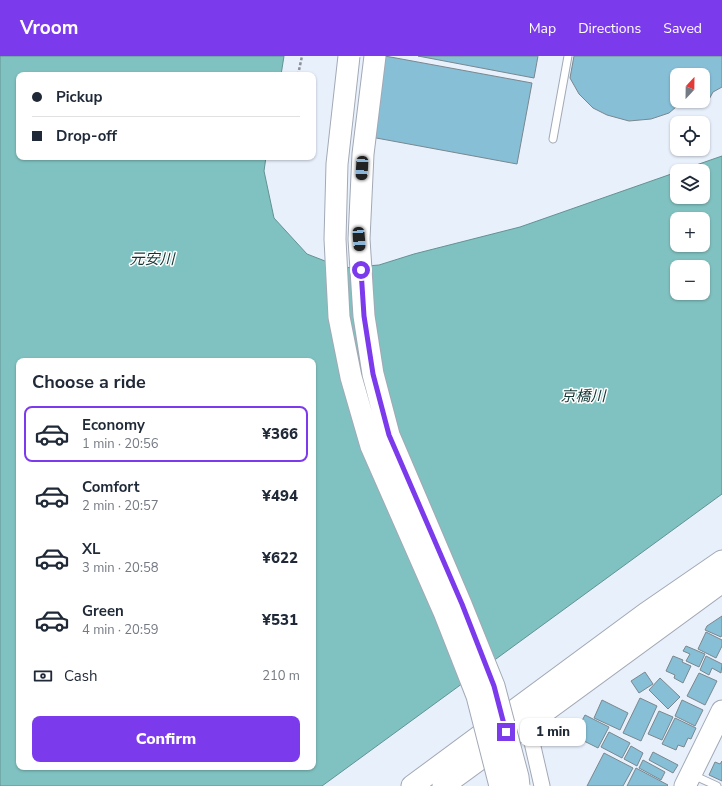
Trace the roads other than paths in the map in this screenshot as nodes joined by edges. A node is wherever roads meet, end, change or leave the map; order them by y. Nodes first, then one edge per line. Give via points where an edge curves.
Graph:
1 (350, 56) edge
2 (375, 56) edge
3 (568, 56) edge
4 (553, 140) dead end
5 (722, 561) edge
6 (722, 570) edge
7 (722, 582) edge
8 (645, 614) junction
9 (722, 712) edge
10 (526, 715) junction
11 (453, 777) edge
12 (688, 780) edge
13 (412, 786) edge
14 (500, 786) edge
15 (519, 786) edge
16 (542, 786) edge
17 (717, 786) edge

1 - 14 street, bridge via 337,164 335,239 340,324 351,377 371,446 444,612 477,696
2 - 15 street, bridge via 363,154 359,239 364,316 373,374 389,435 462,604 494,686
3 - 4 lane
5 - 8 street
6 - 8 street via 706,582
7 - 10 street
8 - 10 street
9 - 12 street
10 - 11 street
10 - 16 street
11 - 13 street
12 - 17 lane

